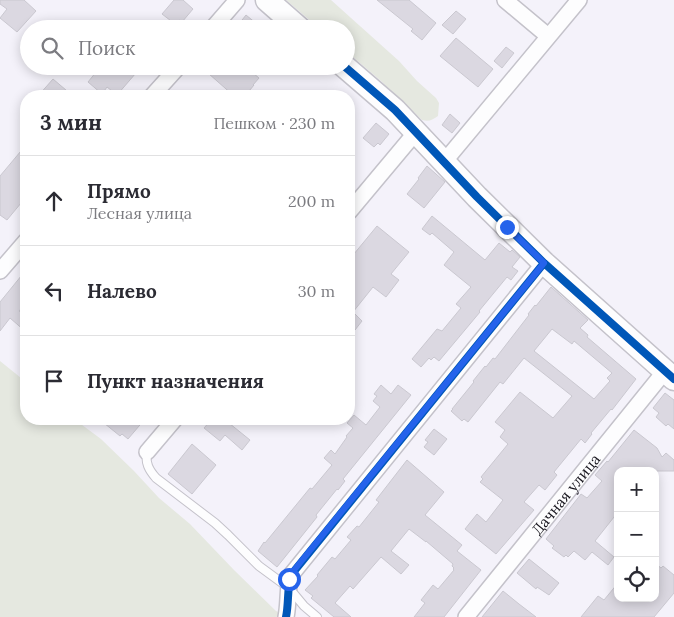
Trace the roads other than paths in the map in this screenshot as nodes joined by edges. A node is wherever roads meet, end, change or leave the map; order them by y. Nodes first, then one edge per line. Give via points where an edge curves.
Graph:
1 (237, 0) edge
2 (266, 0) edge
3 (504, 0) edge
4 (579, 0) edge
5 (220, 20) edge
6 (289, 20) edge
7 (548, 36) junction
8 (171, 75) edge
9 (354, 75) edge
10 (157, 90) edge
11 (416, 132) junction
12 (444, 162) junction
13 (355, 205) edge
14 (20, 248) edge
15 (544, 263) junction
16 (0, 271) edge
17 (669, 375) edge
18 (170, 425) edge
19 (147, 452) joint
20 (289, 588) junction
21 (286, 617) edge
22 (318, 617) edge
23 (466, 617) edge

1 - 5 street
2 - 6 street
3 - 7 street
4 - 7 street
7 - 12 street
8 - 10 street
9 - 11 street
11 - 12 street
11 - 13 street
12 - 15 street
14 - 16 street
15 - 17 street
15 - 20 street via 291,574
17 - 23 street, Дачная улица
18 - 19 street
19 - 20 lane via 147,463 156,478
20 - 21 street
20 - 22 lane

